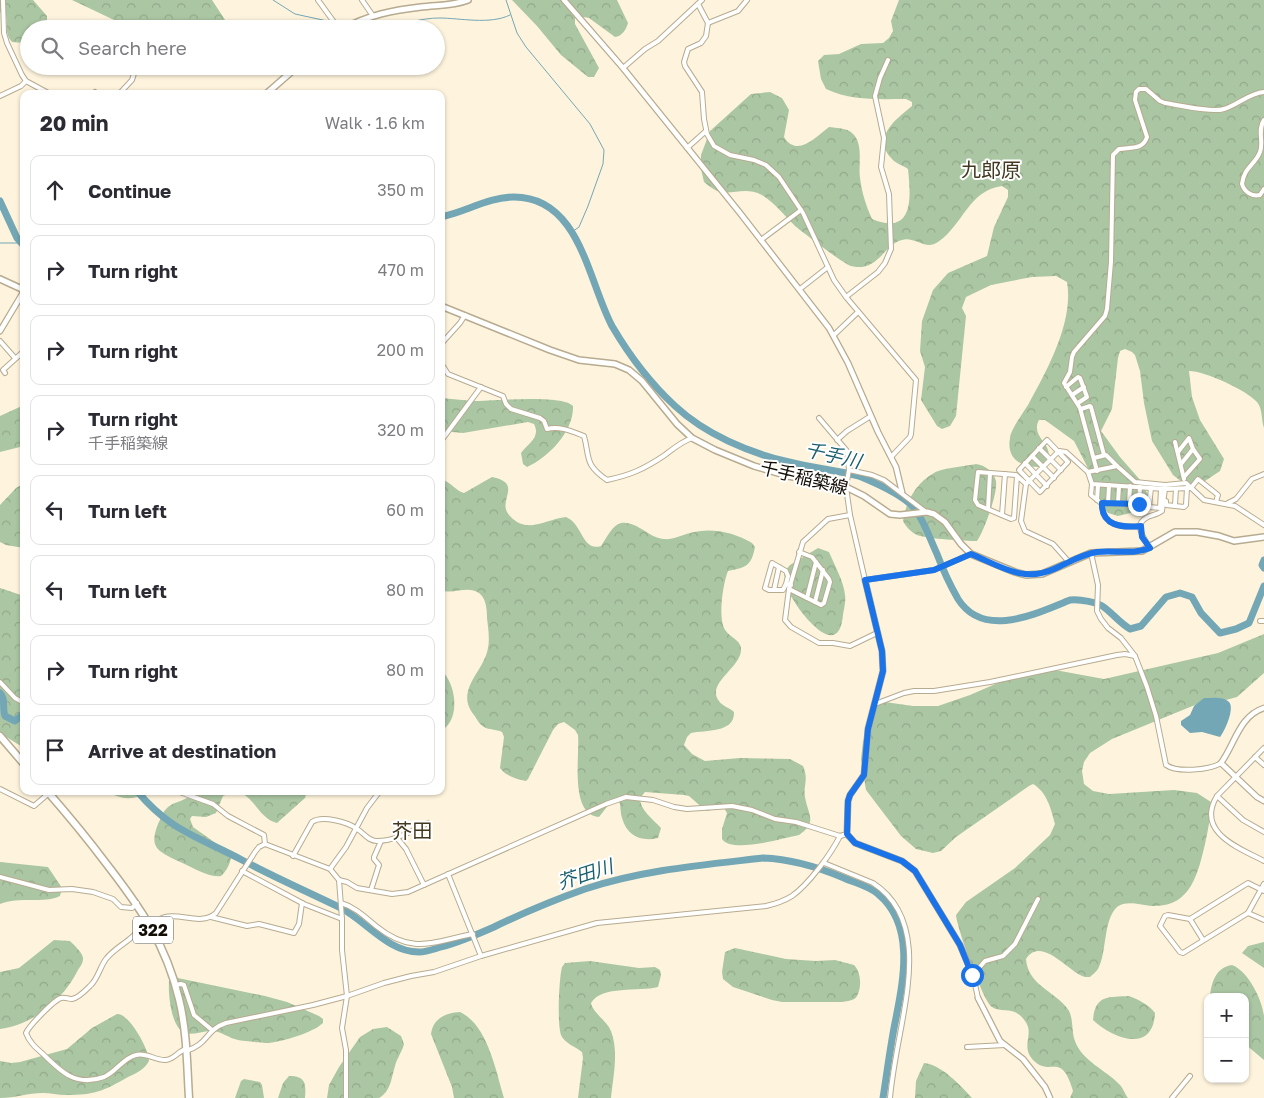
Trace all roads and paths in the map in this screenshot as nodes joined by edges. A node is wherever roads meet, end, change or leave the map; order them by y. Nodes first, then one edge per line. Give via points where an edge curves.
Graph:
1 (318, 0) edge
2 (362, 0) edge
3 (468, 0) edge
4 (564, 0) edge
5 (702, 0) edge
6 (747, 0) edge
7 (456, 2) edge
8 (2, 3) edge
9 (698, 4) junction
10 (373, 16) junction
11 (334, 20) edge
12 (363, 20) edge
13 (708, 23) junction
14 (888, 60) dead end
15 (624, 68) junction
16 (20, 69) edge
17 (23, 75) edge
18 (134, 75) edge
19 (288, 75) edge
20 (26, 81) junction
21 (43, 90) edge
22 (123, 90) edge
23 (271, 90) edge
24 (1264, 92) edge
25 (0, 96) edge
26 (1264, 120) edge
27 (706, 131) junction
28 (687, 148) junction
29 (1264, 189) edge
30 (801, 210) junction
31 (761, 240) junction
32 (828, 267) junction
33 (0, 279) edge
34 (800, 288) junction
35 (20, 291) edge
36 (846, 297) junction
37 (20, 298) edge
38 (445, 308) edge
39 (858, 312) junction
40 (465, 315) junction
41 (0, 331) edge
42 (834, 336) junction
43 (445, 340) edge
44 (0, 341) edge
45 (20, 354) edge
46 (15, 358) junction
47 (445, 369) edge
48 (5, 373) dead end
49 (1084, 386) junction
50 (481, 387) junction
51 (1066, 387) junction
52 (1072, 395) junction
53 (1078, 403) junction
54 (1081, 410) junction
55 (871, 416) junction
56 (819, 418) dead end
57 (1097, 426) junction
58 (1086, 429) junction
59 (445, 436) edge
60 (692, 438) junction
61 (837, 440) junction
62 (1175, 442) dead end
63 (1102, 445) junction
64 (1039, 448) junction
65 (1091, 448) junction
66 (1194, 450) junction
67 (1059, 451) junction
68 (1178, 452) junction
69 (1104, 455) junction
70 (1032, 456) junction
71 (892, 457) junction
72 (1094, 458) junction
73 (1050, 459) junction
74 (1025, 463) junction
75 (1181, 464) junction
76 (1116, 466) junction
77 (1043, 467) junction
78 (1061, 470) junction
79 (849, 471) junction
80 (1097, 471) junction
81 (1088, 472) junction
82 (990, 473) junction
83 (1005, 474) junction
84 (1036, 474) junction
85 (1264, 474) edge
86 (1017, 476) junction
87 (1184, 477) junction
88 (1054, 478) junction
89 (1027, 483) junction
90 (1092, 484) junction
91 (1098, 485) junction
92 (1109, 485) junction
93 (847, 486) junction
94 (1046, 486) junction
95 (1119, 486) junction
96 (1130, 486) junction
97 (1188, 486) junction
98 (1140, 487) junction
99 (1150, 488) junction
100 (1164, 488) junction
101 (1176, 488) junction
102 (902, 492) junction
103 (1100, 502) junction
104 (1216, 502) junction
105 (1108, 503) junction
106 (1228, 503) junction
107 (1118, 504) junction
108 (1129, 504) junction
109 (1139, 504) junction
110 (1175, 505) junction
111 (1149, 507) junction
112 (988, 509) junction
113 (924, 512) junction
114 (850, 515) junction
115 (1002, 515) junction
116 (1264, 525) edge
117 (1141, 526) junction
118 (1264, 537) edge
119 (1150, 548) junction
120 (799, 552) junction
121 (1091, 553) junction
122 (971, 554) junction
123 (816, 562) junction
124 (1069, 562) junction
125 (779, 567) junction
126 (823, 570) junction
127 (865, 580) junction
128 (789, 586) junction
129 (774, 590) junction
130 (806, 598) junction
131 (815, 602) junction
132 (877, 633) junction
133 (1135, 656) junction
134 (0, 682) edge
135 (20, 701) edge
136 (875, 704) junction
137 (1264, 708) edge
138 (0, 736) edge
139 (1264, 748) edge
140 (1256, 757) junction
141 (20, 759) edge
142 (1221, 763) junction
143 (1264, 765) edge
144 (1236, 777) junction
145 (0, 789) edge
146 (45, 795) edge
147 (50, 795) edge
148 (188, 795) edge
149 (377, 795) edge
150 (1217, 796) junction
151 (1264, 801) edge
152 (428, 823) dead end
153 (356, 828) junction
154 (1264, 832) edge
155 (847, 834) junction
156 (840, 836) junction
157 (397, 838) junction
158 (381, 841) junction
159 (265, 844) junction
160 (294, 856) junction
161 (1264, 861) edge
162 (824, 863) junction
163 (330, 869) junction
164 (242, 871) junction
165 (448, 874) junction
166 (0, 877) edge
167 (339, 880) junction
168 (1264, 884) edge
169 (424, 885) junction
170 (371, 890) junction
171 (1262, 890) edge
172 (1038, 899) dead end
173 (137, 903) junction
174 (302, 903) junction
175 (341, 903) junction
176 (1248, 912) junction
177 (212, 917) junction
178 (342, 919) junction
179 (1190, 919) junction
180 (1264, 920) edge
181 (149, 923) junction
182 (473, 934) junction
183 (1203, 940) junction
184 (480, 956) junction
185 (972, 975) junction
186 (175, 985) junction
187 (347, 996) junction
188 (978, 998) joint
189 (212, 1030) junction
190 (1005, 1044) junction
191 (967, 1047) dead end
192 (186, 1050) junction
193 (1190, 1076) dead end
194 (189, 1098) edge
195 (346, 1098) edge
196 (890, 1098) edge
197 (1050, 1098) edge
198 (1172, 1098) edge

1 - 11 street
2 - 10 street
3 - 7 main road
4 - 15 street
5 - 9 street
6 - 13 street via 738,11
7 - 10 main road
8 - 16 street via 4,34
9 - 13 street
9 - 15 street
10 - 12 main road
13 - 27 street via 704,40 688,49 684,62 702,92
14 - 36 street via 875,96 884,138 881,167 888,194 891,249 878,272
15 - 28 street
17 - 20 street
18 - 22 street
19 - 23 main road
20 - 21 street
20 - 25 street
24 - 51 street via 1217,110 1165,103 1146,88 1136,92 1135,100 1147,137 1144,144 1119,149 1114,156 1107,309 1105,316 1074,352 1065,380
26 - 29 street via 1260,152 1246,170 1242,184 1253,195 1260,195
27 - 28 street
27 - 30 street via 718,150 754,160 774,170
28 - 31 street
30 - 31 street
30 - 32 street
31 - 34 street
32 - 34 street
32 - 36 street
33 - 35 main road
34 - 42 street
36 - 39 street
37 - 41 street
38 - 40 main road, 千手稲築線
39 - 42 street
39 - 71 street via 916,380 910,437
40 - 43 street
40 - 60 main road, 千手稲築線 via 578,360 615,364 629,370
42 - 55 street
44 - 46 street
45 - 46 street
46 - 48 street via 3,370
47 - 50 street via 448,374
49 - 51 street via 1078,377
49 - 52 street
49 - 53 street via 1087,397
50 - 59 street
50 - 60 street via 503,396 511,409 544,420 547,429 555,427 584,436 586,454 593,469 607,480 644,468 682,441
51 - 52 street
52 - 53 street
53 - 54 street
54 - 57 street via 1091,407
54 - 58 street
55 - 61 street
55 - 71 street
56 - 61 street
57 - 58 street
57 - 63 street
58 - 65 street
60 - 93 main road, 千手稲築線 via 754,466 788,476
61 - 79 street via 847,451
62 - 68 street
63 - 65 street
63 - 69 street
64 - 67 street via 1047,440
64 - 70 street
64 - 73 street
65 - 72 street
66 - 68 street via 1189,438
66 - 75 street
66 - 87 street via 1200,458
67 - 73 street
67 - 78 street via 1068,462
67 - 81 street via 1066,452
68 - 75 street
69 - 72 street
69 - 76 street
70 - 74 street
70 - 77 street
71 - 102 street
72 - 80 street
73 - 77 street
73 - 78 street
74 - 84 street
74 - 89 street via 1019,470
75 - 87 street
76 - 80 street
76 - 100 street via 1135,482
77 - 84 street
77 - 88 street
78 - 88 street
79 - 93 street
79 - 102 street via 878,476
80 - 81 street
81 - 90 street
82 - 83 street
82 - 112 street
82 - 112 street via 978,472 975,500
83 - 86 street
83 - 115 street
84 - 89 street
84 - 94 street
85 - 106 street via 1252,479 1236,499
86 - 89 street
86 - 115 street via 1014,518
87 - 97 street
88 - 94 street
89 - 94 street via 1040,492
89 - 124 street via 1022,527 1053,544
90 - 91 street
90 - 103 street via 1091,493
91 - 92 street
91 - 103 street
92 - 95 street
92 - 105 street
93 - 113 main road, 千手稲築線 via 890,514
93 - 114 street
95 - 96 street
95 - 107 street
96 - 98 street
96 - 108 street
97 - 100 street
97 - 101 street
97 - 104 street via 1204,500
97 - 104 street via 1198,479 1218,494
97 - 110 street via 1186,505
98 - 99 street
98 - 109 street
99 - 100 street
99 - 111 street
100 - 101 street
100 - 110 street via 1166,505
100 - 111 street via 1160,508
100 - 117 street via 1162,511 1144,519
101 - 110 street
102 - 113 street
103 - 105 street
103 - 117 street via 1102,513 1109,522 1128,527
104 - 106 street
105 - 107 street
106 - 116 street
107 - 108 street
108 - 109 street
109 - 111 street
112 - 115 street
113 - 122 main road via 945,522
114 - 120 street via 824,521 805,538
114 - 127 street
117 - 119 street via 1142,537
118 - 119 main road via 1234,541 1198,532 1175,532
119 - 121 main road
120 - 123 street
120 - 128 street
121 - 124 main road
121 - 133 street via 1101,619 1122,638
122 - 124 main road via 1026,575 1042,574
122 - 127 street via 937,569
123 - 126 street
123 - 130 street
125 - 128 street via 787,572
125 - 129 street
125 - 129 street via 770,564 764,585 766,589
126 - 131 street
126 - 131 street via 830,582 823,605
127 - 132 street
128 - 129 street
128 - 130 street
128 - 132 street via 785,620 791,628 819,644 850,646
130 - 131 street
132 - 136 street via 883,661
133 - 136 street via 1117,655 990,682 914,691
133 - 142 street via 1156,716 1166,765 1173,769 1207,769
134 - 135 street
136 - 155 street via 866,743 864,775 848,801
137 - 142 street via 1253,713 1243,724
138 - 141 highway
139 - 140 street
140 - 143 street
140 - 144 street
142 - 144 street
144 - 150 street
144 - 151 street
145 - 146 street via 34,806
147 - 173 highway, 322
148 - 159 street via 213,804 264,835
149 - 153 street
150 - 154 street via 1243,820
150 - 161 street via 1210,812 1213,828 1228,842
152 - 157 street
153 - 158 street via 370,840
153 - 160 street via 316,819
153 - 163 street
155 - 156 street
155 - 185 street via 855,843 902,861 915,871 960,945
156 - 162 street
156 - 165 street via 732,806 674,808 653,800 626,797
157 - 158 street
157 - 169 street
158 - 170 street via 374,857 379,865
159 - 160 street
159 - 164 street via 259,846
160 - 163 street
162 - 184 street via 799,891 766,906 597,923
162 - 196 street via 880,888 896,905 904,923 909,956 908,989
163 - 167 street
164 - 174 street
164 - 177 street
165 - 169 street
165 - 182 street
166 - 173 street via 49,890 93,892 113,899 121,907 132,908
167 - 170 street
167 - 175 street
168 - 171 street
169 - 170 street via 401,894
171 - 176 street
171 - 179 street via 1248,883
172 - 185 street via 1015,944 1002,956 985,961
173 - 181 highway, 322
174 - 177 street via 299,924 294,933
174 - 178 street
175 - 178 street
175 - 182 street via 353,907 393,937 409,944 426,944
176 - 180 street
176 - 183 street
177 - 181 street via 167,917
178 - 187 street
179 - 183 street
179 - 183 street via 1168,914 1160,926 1180,952
181 - 186 highway, 322
181 - 192 street via 142,923 133,936 116,948 91,985 76,998 56,1000 26,1033 58,1069 74,1078 102,1077 138,1054 166,1060
182 - 184 street
184 - 187 street via 450,968 384,983
185 - 188 street
186 - 189 street via 184,985 194,1016
186 - 192 highway, 322 via 184,1022
187 - 189 street via 226,1023
187 - 195 street via 342,1028 346,1050
188 - 190 street via 996,1035
189 - 192 street via 200,1046
190 - 191 street
190 - 197 street via 1023,1059
192 - 194 highway, 322
193 - 198 street

